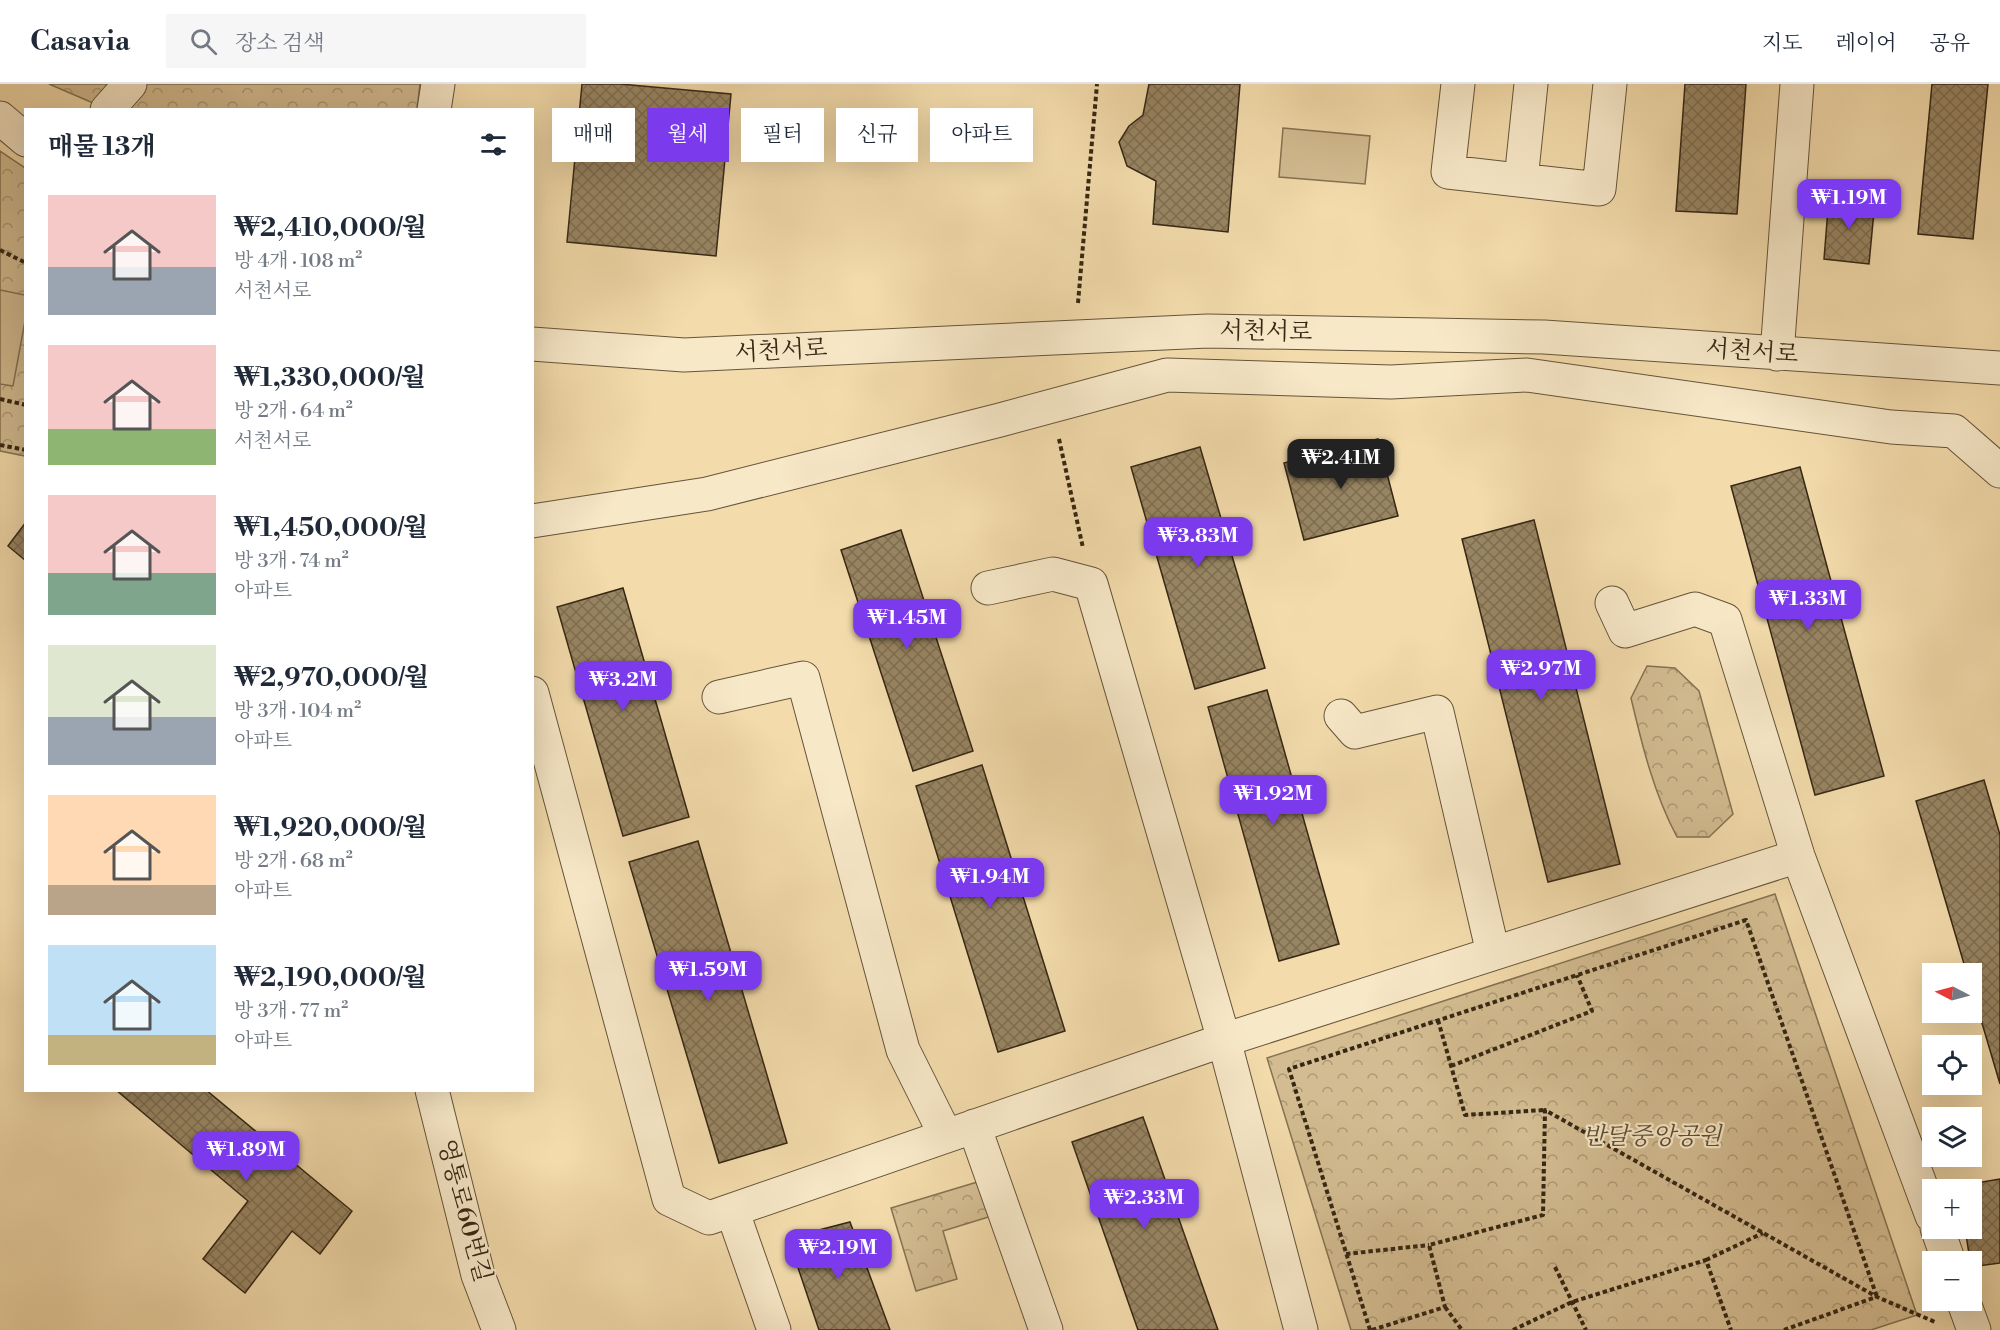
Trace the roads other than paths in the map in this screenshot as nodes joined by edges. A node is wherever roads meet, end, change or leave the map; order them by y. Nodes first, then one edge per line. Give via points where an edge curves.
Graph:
1 (130, 84) edge
2 (438, 84) edge
3 (1458, 84) edge
4 (1531, 84) edge
5 (1610, 84) edge
6 (1797, 84) edge
7 (109, 108) edge
8 (434, 108) edge
9 (0, 118) edge
10 (24, 138) edge
11 (1521, 180) junction
12 (534, 344) edge
13 (1777, 354) junction
14 (2000, 368) edge
15 (2000, 471) edge
16 (534, 521) edge
17 (988, 588) dead end
18 (1612, 603) dead end
19 (719, 697) dead end
20 (534, 700) edge
21 (1341, 716) dead end
22 (1798, 856) junction
23 (1494, 953) junction
24 (1224, 1040) junction
25 (432, 1092) edge
26 (960, 1131) junction
27 (1922, 1189) edge
28 (732, 1210) junction
29 (1036, 1327) edge
30 (499, 1330) edge
31 (774, 1330) edge
32 (1301, 1330) edge

1 - 7 street
2 - 8 street
3 - 11 street via 1448,172
4 - 11 street
5 - 11 street via 1599,189
6 - 13 street
9 - 10 street
12 - 13 street, 서천서로 via 684,355 1208,331 1544,337
13 - 14 street, 서천서로
15 - 16 street via 1954,431 1891,427 1527,375 1391,382 1167,375 707,494
17 - 24 street via 1053,574 1091,584
18 - 22 street via 1624,631 1695,609 1725,620
19 - 26 street via 803,678 903,1050
20 - 28 street via 669,1199 709,1218
21 - 23 street via 1355,732 1437,712
22 - 23 street
22 - 27 street
23 - 24 street
24 - 26 street
24 - 32 street
25 - 30 street, 영통로60번길 via 478,1275
26 - 28 street
26 - 29 street
28 - 31 street

